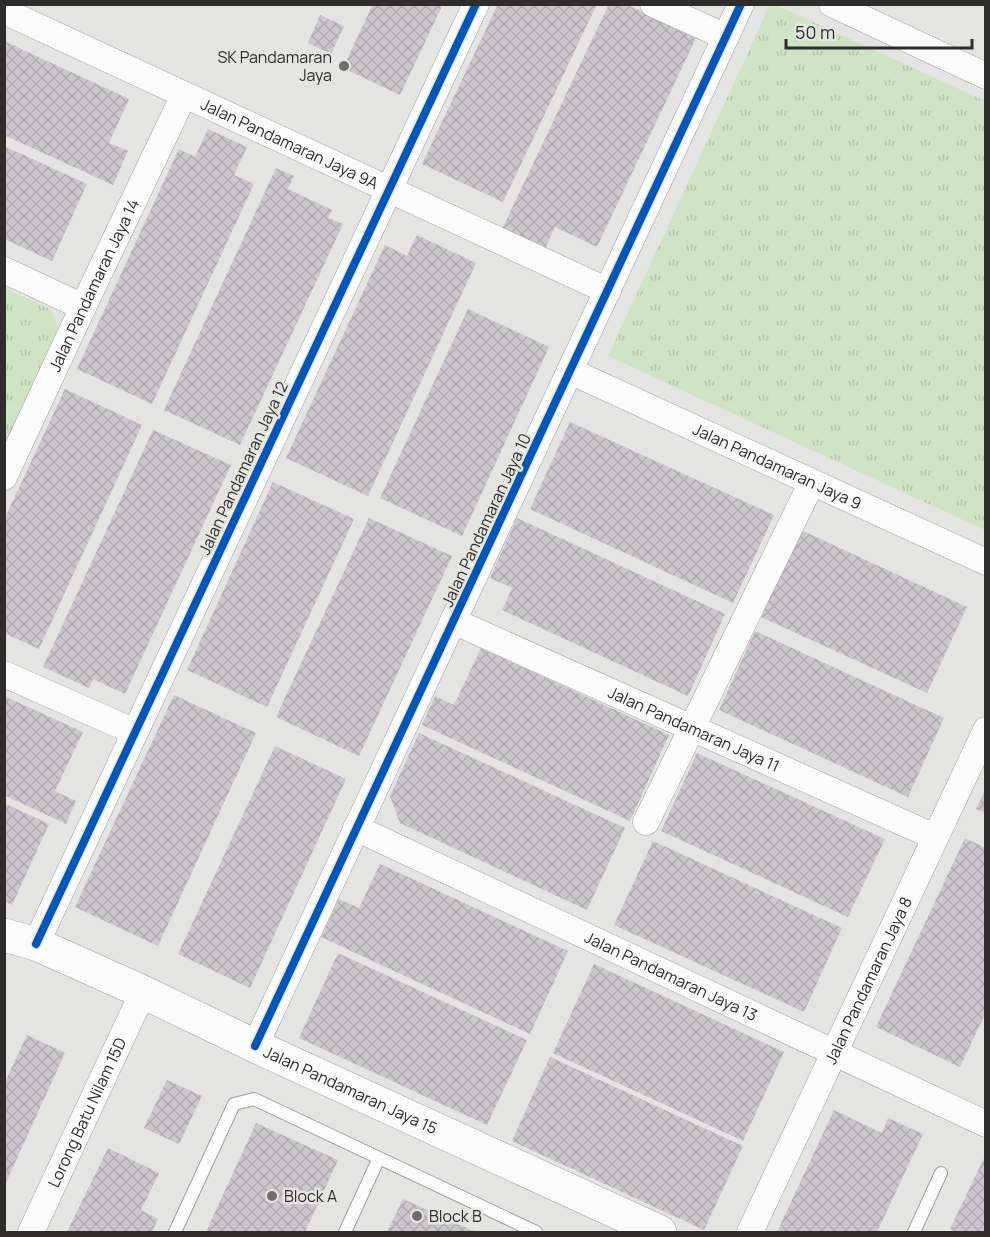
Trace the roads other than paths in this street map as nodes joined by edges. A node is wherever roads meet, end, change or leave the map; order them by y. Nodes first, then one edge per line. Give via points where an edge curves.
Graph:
1 (476, 4) edge
2 (653, 4) edge
3 (741, 4) edge
4 (832, 4) edge
5 (4, 11) edge
6 (726, 37) junction
7 (986, 76) edge
8 (184, 95) junction
9 (389, 190) junction
10 (4, 270) edge
11 (608, 291) junction
12 (83, 307) junction
13 (570, 370) junction
14 (4, 477) edge
15 (812, 482) junction
16 (986, 562) edge
17 (453, 621) junction
18 (4, 674) edge
19 (692, 728) junction
20 (986, 730) edge
21 (135, 732) junction
22 (646, 822) dead end
23 (356, 828) junction
24 (935, 837) junction
25 (4, 935) edge
26 (36, 944) junction
27 (143, 992) junction
28 (255, 1046) junction
29 (834, 1053) junction
30 (986, 1124) edge
31 (379, 1158) junction
32 (941, 1173) dead end
33 (510, 1227) edge
34 (31, 1233) edge
35 (175, 1233) edge
36 (345, 1233) edge
37 (536, 1233) edge
38 (660, 1233) edge
39 (750, 1233) edge
40 (914, 1233) edge

1 - 9 street, Jalan Pandamaran Jaya 12
2 - 6 street
3 - 6 street, Jalan Pandamaran Jaya 10
4 - 7 street
5 - 8 street, Jalan Pandamaran Jaya 9A
6 - 11 street, Jalan Pandamaran Jaya 10
8 - 9 street, Jalan Pandamaran Jaya 9A
8 - 12 street, Jalan Pandamaran Jaya 14
9 - 11 street, Jalan Pandamaran Jaya 9A
9 - 21 street, Jalan Pandamaran Jaya 12
10 - 12 street
11 - 13 street, Jalan Pandamaran Jaya 10
12 - 14 street, Jalan Pandamaran Jaya 14
13 - 15 street, Jalan Pandamaran Jaya 9
13 - 17 street, Jalan Pandamaran Jaya 10
15 - 16 street, Jalan Pandamaran Jaya 9
15 - 19 street
17 - 19 street, Jalan Pandamaran Jaya 11
17 - 23 street, Jalan Pandamaran Jaya 10
18 - 21 street
19 - 22 street
19 - 24 street, Jalan Pandamaran Jaya 11
20 - 24 street, Jalan Pandamaran Jaya 8
21 - 26 street, Jalan Pandamaran Jaya 12
23 - 28 street, Jalan Pandamaran Jaya 10
23 - 29 street, Jalan Pandamaran Jaya 13
24 - 29 street, Jalan Pandamaran Jaya 8
25 - 26 main road, Jalan Pandamaran Jaya 15
26 - 27 main road, Jalan Pandamaran Jaya 15
27 - 28 main road, Jalan Pandamaran Jaya 15
27 - 34 street, Lorong Batu Nilam 15D
28 - 38 main road, Jalan Pandamaran Jaya 15
29 - 30 street, Jalan Pandamaran Jaya 13
29 - 39 street, Jalan Pandamaran Jaya 8
31 - 33 lane
31 - 35 lane via 254,1099 234,1104
31 - 36 lane
32 - 40 lane
33 - 37 lane

